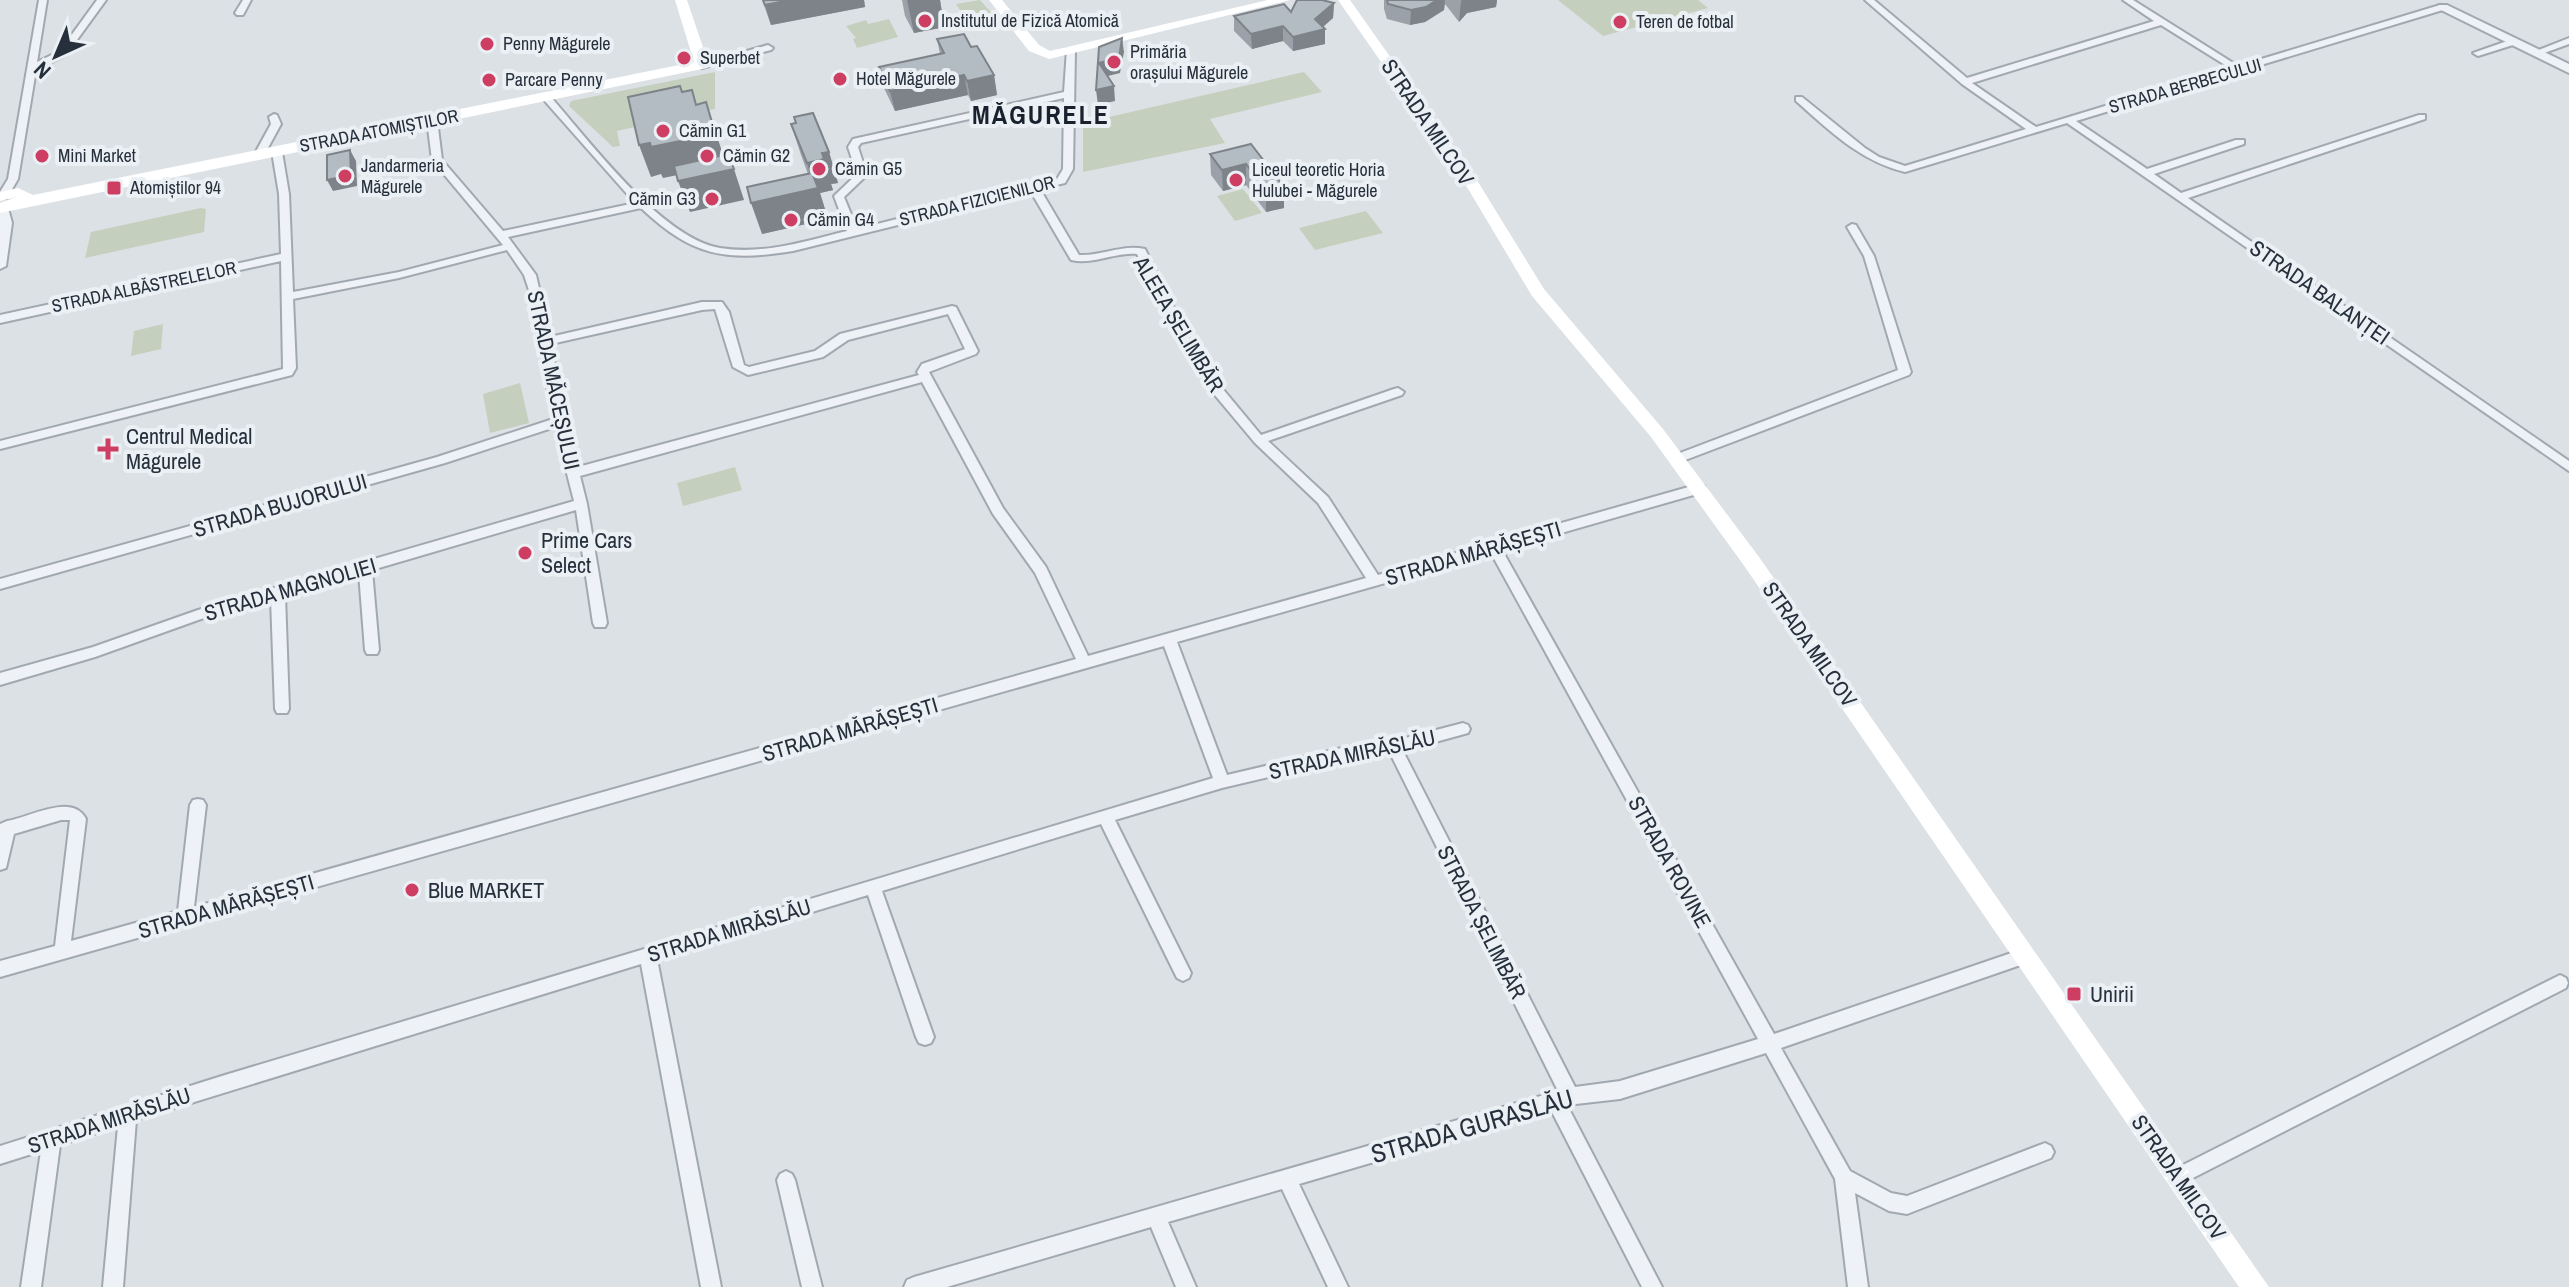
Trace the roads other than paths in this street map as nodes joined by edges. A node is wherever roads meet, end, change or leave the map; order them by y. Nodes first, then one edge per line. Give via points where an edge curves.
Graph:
1 (43, 0) edge
2 (102, 0) edge
3 (247, 0) edge
4 (681, 0) edge
5 (995, 0) edge
6 (1293, 0) edge
7 (1869, 0) edge
8 (2127, 0) edge
9 (2464, 0) edge
10 (1282, 1) edge
11 (1342, 4) edge
12 (2443, 7) junction
13 (240, 13) dead end
14 (2161, 22) junction
15 (2569, 41) edge
16 (2513, 42) junction
17 (768, 48) dead end
18 (1070, 51) junction
19 (2478, 53) dead end
20 (2536, 53) junction
21 (702, 65) junction
22 (32, 68) junction
23 (2569, 69) edge
24 (2239, 70) junction
25 (1965, 82) junction
26 (1070, 94) junction
27 (546, 97) junction
28 (1799, 99) dead end
29 (274, 117) dead end
30 (2422, 117) dead end
31 (2015, 119) junction
32 (432, 120) junction
33 (2069, 120) junction
34 (2034, 130) junction
35 (2010, 137) junction
36 (2240, 142) dead end
37 (277, 152) junction
38 (259, 155) junction
39 (2146, 173) junction
40 (1034, 187) junction
41 (2180, 197) junction
42 (9, 202) edge
43 (644, 204) junction
44 (1852, 227) dead end
45 (853, 232) junction
46 (505, 241) junction
47 (287, 256) junction
48 (0, 266) edge
49 (288, 297) junction
50 (0, 319) edge
51 (544, 342) junction
52 (926, 377) junction
53 (1398, 392) dead end
54 (560, 421) junction
55 (1259, 440) junction
56 (0, 445) edge
57 (1676, 459) junction
58 (2569, 467) edge
59 (574, 473) junction
60 (1699, 489) junction
61 (581, 504) junction
62 (1494, 547) junction
63 (365, 567) junction
64 (1375, 581) junction
65 (0, 584) edge
66 (278, 592) junction
67 (600, 623) dead end
68 (1169, 640) junction
69 (372, 650) dead end
70 (1084, 662) junction
71 (0, 679) edge
72 (282, 709) dead end
73 (1463, 729) dead end
74 (1394, 747) junction
75 (1222, 782) junction
76 (198, 805) dead end
77 (1105, 816) junction
78 (4, 830) edge
79 (0, 863) edge
80 (873, 887) junction
81 (185, 918) junction
82 (62, 952) junction
83 (648, 955) junction
84 (2026, 956) junction
85 (0, 969) edge
86 (1183, 973) dead end
87 (2560, 983) dead end
88 (925, 1037) dead end
89 (1771, 1043) junction
90 (1563, 1098) junction
91 (128, 1114) junction
92 (52, 1138) junction
93 (2045, 1152) dead end
94 (0, 1155) edge
95 (2179, 1176) junction
96 (1844, 1177) junction
97 (1287, 1179) junction
98 (786, 1180) dead end
99 (1156, 1217) junction
100 (31, 1287) edge
101 (113, 1287) edge
102 (711, 1287) edge
103 (812, 1287) edge
104 (914, 1287) edge
105 (1186, 1287) edge
106 (1338, 1287) edge
107 (1652, 1287) edge
108 (1858, 1287) edge
109 (2255, 1287) edge

1 - 22 street
2 - 22 street via 63,53
3 - 13 street
4 - 21 main road
5 - 18 main road via 1041,53
6 - 10 main road
7 - 25 street
8 - 14 street
9 - 12 street, STRADA BERBECULUI
10 - 18 main road
11 - 57 main road, STRADA MILCOV via 1451,152 1545,302
12 - 16 street
12 - 24 street, STRADA BERBECULUI
14 - 24 street
14 - 25 street
15 - 20 street
16 - 19 street
16 - 20 street
17 - 21 street, STRADA ATOMIȘTILOR
18 - 26 street, STRADA FIZICIENILOR
20 - 23 street
21 - 27 main road, STRADA ATOMIȘTILOR
22 - 42 street
24 - 33 street, STRADA BERBECULUI
25 - 31 street
26 - 40 street, STRADA FIZICIENILOR via 1067,173 1061,181
26 - 45 street via 857,141 853,147 862,175 839,196
27 - 32 main road, STRADA ATOMIȘTILOR
27 - 43 street, STRADA FIZICIENILOR
28 - 35 street, STRADA BERBECULUI via 1868,154 1905,169
29 - 38 street via 276,124
30 - 41 street
31 - 34 street
31 - 35 street
32 - 37 main road, STRADA ATOMIȘTILOR
32 - 46 street, STRADA MĂCEȘULUI via 437,160
33 - 34 street, STRADA BERBECULUI
33 - 39 street, STRADA BALANȚEI
34 - 35 street, STRADA BERBECULUI
36 - 39 street
37 - 38 main road, STRADA ATOMIȘTILOR
37 - 47 street
38 - 42 main road, STRADA ATOMIȘTILOR
39 - 41 street, STRADA BALANȚEI
40 - 45 street, STRADA FIZICIENILOR
40 - 55 street, ALEEA ȘELIMBĂR via 1075,258 1141,251 1197,362
41 - 58 street, STRADA BALANȚEI
42 - 48 street
43 - 45 street, STRADA FIZICIENILOR via 678,234 719,251 776,251
43 - 46 street
44 - 57 street via 1869,256 1905,372
46 - 49 street via 399,275
46 - 51 street, STRADA MĂCEȘULUI via 530,275
47 - 49 street
47 - 50 street, STRADA ALBĂSTRELELOR
49 - 56 street via 288,372
51 - 52 street via 718,305 739,367 748,371 819,354 844,337 952,310 972,351 926,367
51 - 54 street, STRADA MĂCEȘULUI
52 - 59 street
52 - 70 street via 998,511 1041,571
53 - 55 street
54 - 59 street, STRADA MĂCEȘULUI
54 - 65 street, STRADA BUJORULUI via 441,460
55 - 64 street, ALEEA ȘELIMBĂR via 1323,500
57 - 60 main road, STRADA MILCOV
59 - 61 street, STRADA MĂCEȘULUI
60 - 62 street, STRADA MĂRĂȘEȘTI
60 - 84 main road, STRADA MILCOV
61 - 63 street, STRADA MAGNOLIEI
61 - 67 street, STRADA MĂCEȘULUI
62 - 64 street, STRADA MĂRĂȘEȘTI
62 - 89 street, STRADA ROVINE
63 - 66 street, STRADA MAGNOLIEI
63 - 69 street
64 - 68 street, STRADA MĂRĂȘEȘTI
66 - 71 street, STRADA MAGNOLIEI
66 - 72 street
68 - 70 street, STRADA MĂRĂȘEȘTI
68 - 75 street
70 - 81 street, STRADA MĂRĂȘEȘTI
73 - 74 street, STRADA MIRĂSLĂU
74 - 75 street, STRADA MIRĂSLĂU via 1367,748
74 - 90 street, STRADA ȘELIMBĂR
75 - 77 street, STRADA MIRĂSLĂU
76 - 81 street
77 - 80 street, STRADA MIRĂSLĂU
77 - 86 street
78 - 79 street
78 - 82 street via 61,813 78,819
80 - 83 street, STRADA MIRĂSLĂU
80 - 88 street
81 - 82 street, STRADA MĂRĂȘEȘTI
82 - 85 street, STRADA MĂRĂȘEȘTI
83 - 91 street, STRADA MIRĂSLĂU
83 - 102 street
84 - 89 street, STRADA GURASLĂU
84 - 95 main road, STRADA MILCOV
87 - 95 street
89 - 90 street, STRADA GURASLĂU via 1620,1090
89 - 96 street, STRADA ROVINE
90 - 97 street, STRADA GURASLĂU
90 - 107 street, STRADA ȘELIMBĂR
91 - 92 street, STRADA MIRĂSLĂU
91 - 101 street
92 - 94 street, STRADA MIRĂSLĂU
92 - 100 street
93 - 96 street via 1907,1205 1889,1202
95 - 109 main road, STRADA MILCOV
96 - 108 street
97 - 99 street, STRADA GURASLĂU
97 - 106 street
98 - 103 street
99 - 104 street, STRADA GURASLĂU
99 - 105 street

